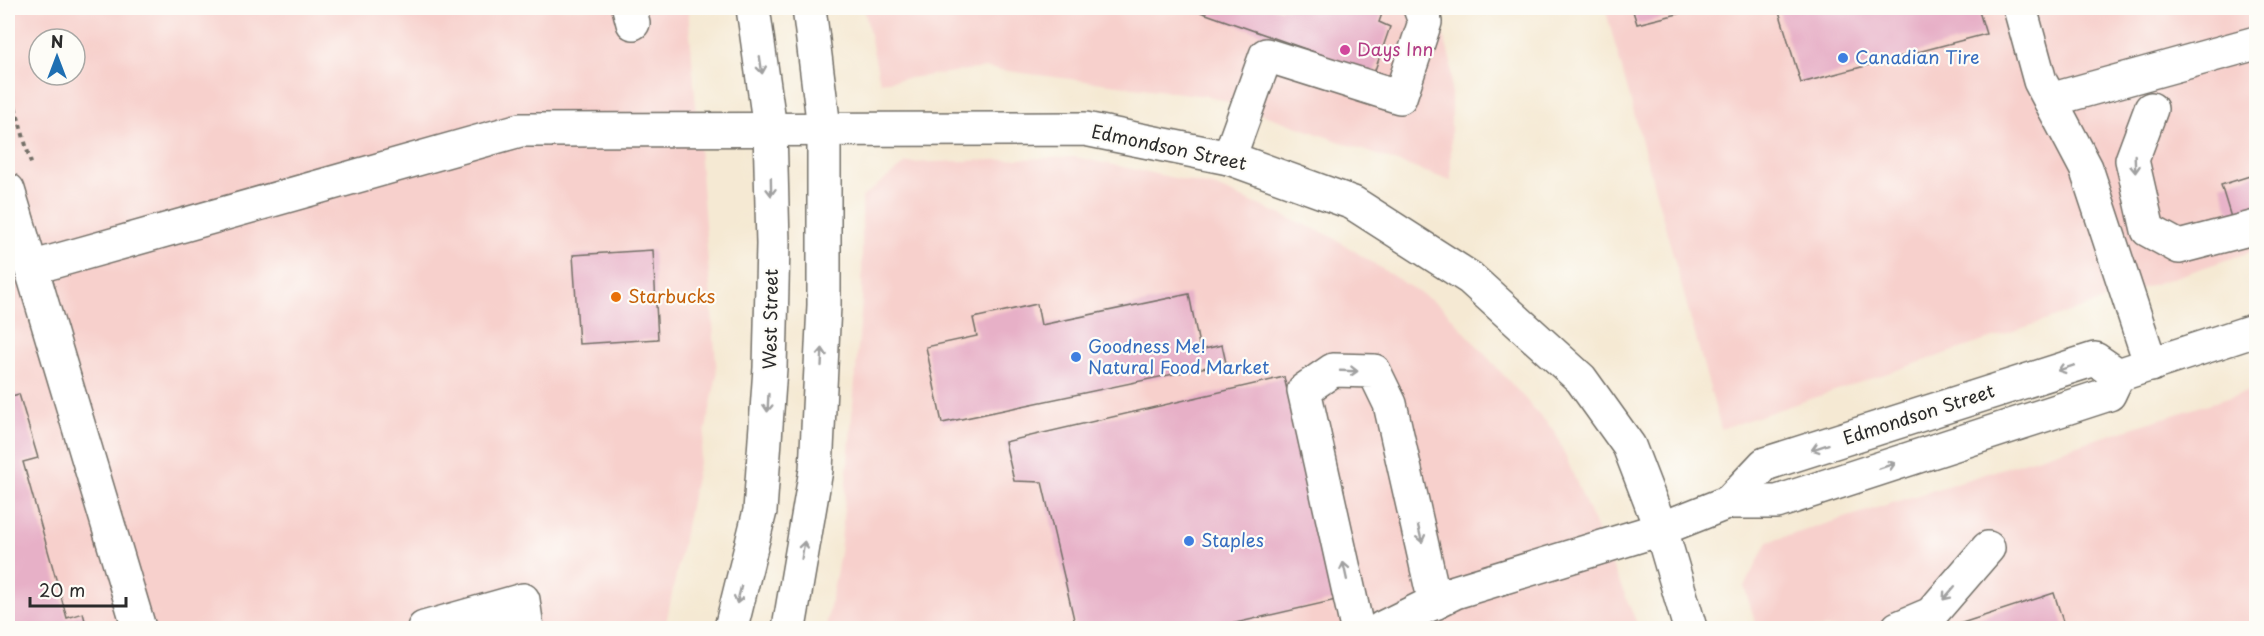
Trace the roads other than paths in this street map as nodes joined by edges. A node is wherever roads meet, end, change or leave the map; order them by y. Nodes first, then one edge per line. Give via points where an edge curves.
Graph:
1 (753, 8) edge
2 (809, 8) edge
3 (1420, 8) edge
4 (2020, 8) edge
5 (2256, 43) edge
6 (2050, 100) junction
7 (2151, 109) dead end
8 (824, 128) junction
9 (770, 129) junction
10 (1229, 158) junction
11 (8, 190) edge
12 (2256, 227) edge
13 (31, 267) junction
14 (2256, 330) edge
15 (2151, 364) junction
16 (1661, 529) junction
17 (1988, 549) dead end
18 (1435, 603) junction
19 (139, 628) edge
20 (424, 628) edge
21 (527, 628) edge
22 (731, 628) edge
23 (789, 628) edge
24 (1357, 628) edge
25 (1382, 628) edge
26 (1690, 628) edge
27 (1898, 628) edge

1 -> 9 street, West Street
2 - 8 street
3 - 10 street via 1425,22 1400,97 1266,55
4 - 6 street via 2040,81
5 - 6 street
6 - 15 street via 2086,168
7 -> 12 street via 2132,160 2148,230 2179,247
8 - 9 street, Edmondson Street
8 - 10 street, Edmondson Street via 1085,129
23 -> 8 street via 816,470 824,305
9 - 13 street, Edmondson Street via 520,130
9 -> 22 street, West Street via 772,243 767,435 760,511
10 - 16 street, Edmondson Street via 1353,203 1470,278 1581,380 1629,446
11 - 13 street
13 - 19 street
14 - 15 street
15 - 16 street via 2118,375 2109,394 1777,502 1729,502
16 - 18 street via 1455,592
16 - 26 street, Edmondson Street
17 -> 27 street via 1931,614
24 -> 18 street via 1304,390 1333,370 1374,371 1390,404
18 - 25 street
20 - 21 street via 523,600

